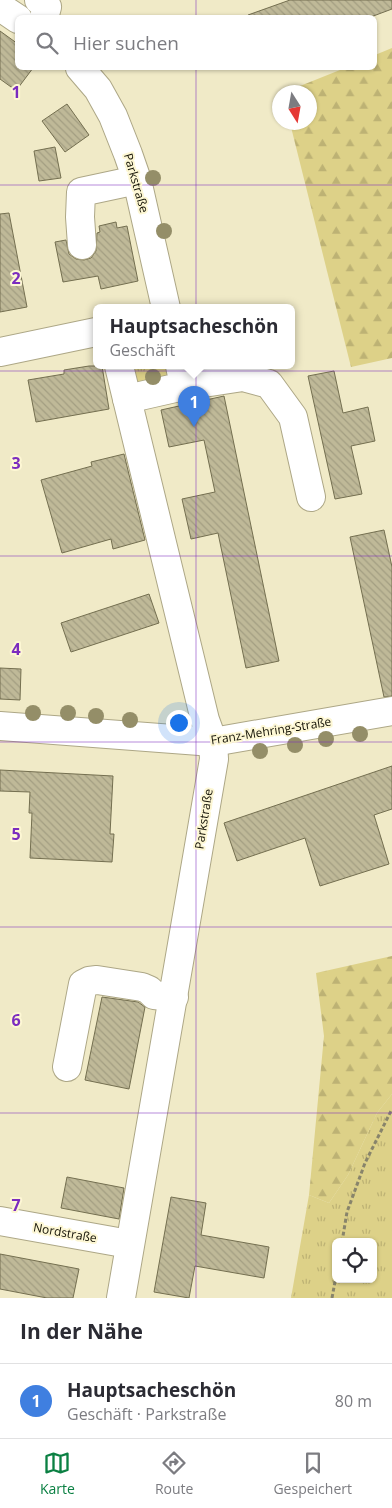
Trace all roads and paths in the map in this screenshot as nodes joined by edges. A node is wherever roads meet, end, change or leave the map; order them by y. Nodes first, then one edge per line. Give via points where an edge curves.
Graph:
1 (39, 0) edge
2 (0, 7) edge
3 (45, 15) edge
4 (15, 17) edge
5 (82, 70) edge
6 (137, 180) junction
7 (82, 245) dead end
8 (165, 304) edge
9 (93, 333) edge
10 (0, 352) edge
11 (120, 369) edge
12 (182, 376) edge
13 (127, 399) junction
14 (311, 497) dead end
15 (392, 711) edge
16 (0, 726) edge
17 (213, 742) junction
18 (174, 997) junction
19 (67, 1067) dead end
20 (392, 1109) edge
21 (0, 1221) edge
22 (343, 1238) edge
23 (129, 1244) junction
24 (335, 1283) edge
25 (121, 1298) edge
26 (332, 1298) edge

1 - 3 street via 47,7
2 - 4 street
5 - 6 street, Parkstraße via 98,89 113,116
6 - 7 street via 76,188
6 - 8 street, Parkstraße
9 - 10 street
11 - 13 street, Parkstraße
12 - 13 street
12 - 14 street via 243,378 269,384 293,417
13 - 17 street, Parkstraße via 202,710
15 - 17 street, Franz-Mehring-Straße
16 - 17 street, Franz-Mehring-Straße
17 - 18 street, Parkstraße via 214,759
18 - 19 street via 154,995 142,987 89,980 83,984
18 - 23 street, Parkstraße
20 - 22 path via 365,1163 346,1212
21 - 23 street, Nordstraße
23 - 25 street, Parkstraße
24 - 26 path

